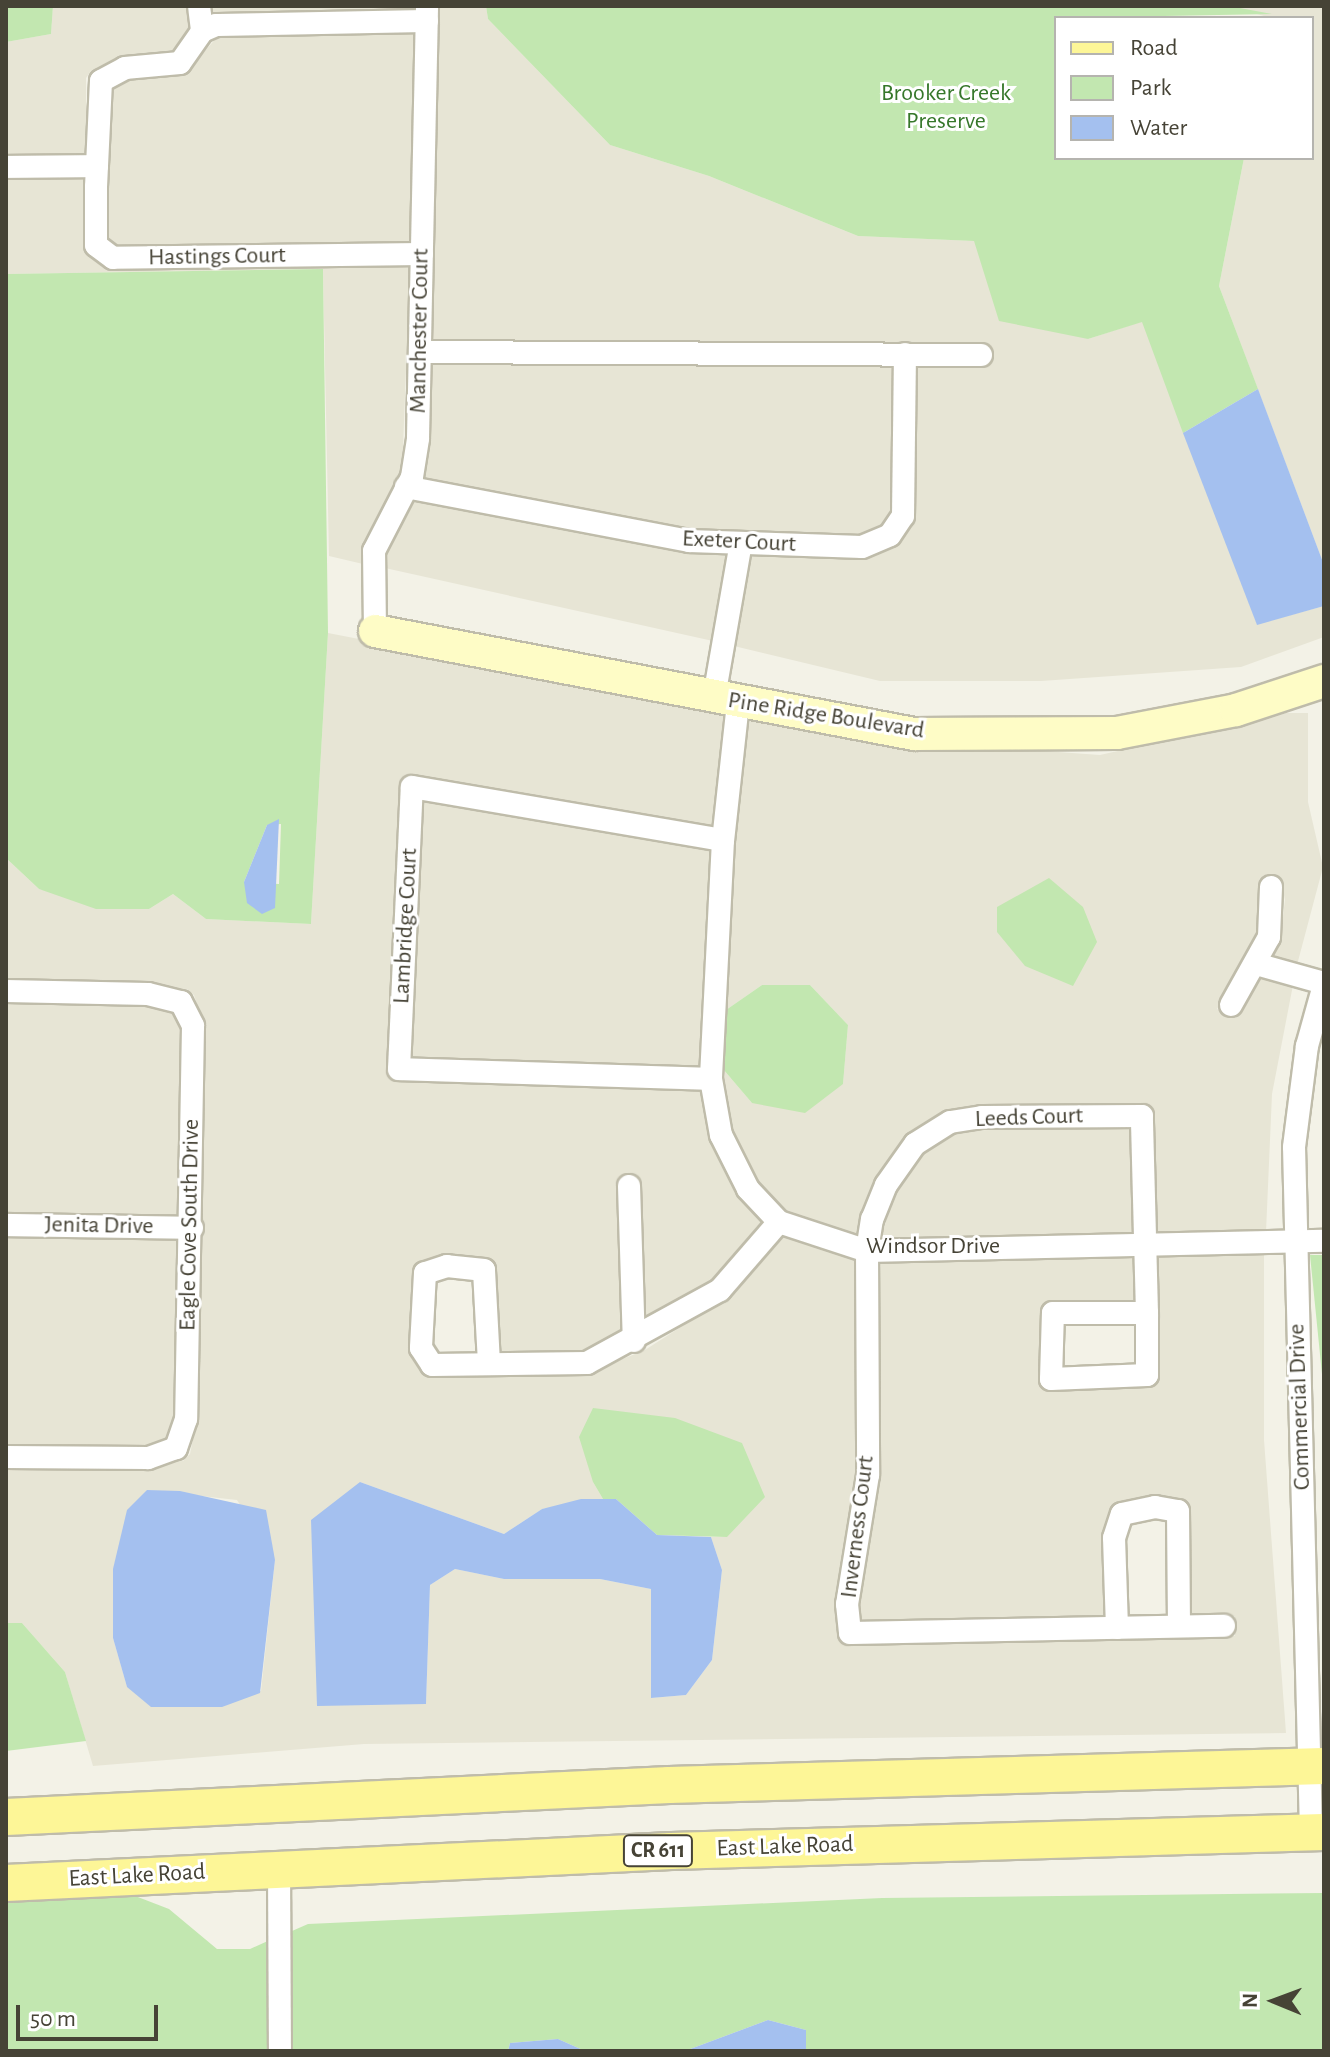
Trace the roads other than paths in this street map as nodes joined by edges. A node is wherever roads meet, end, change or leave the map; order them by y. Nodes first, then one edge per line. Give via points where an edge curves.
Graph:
1 (199, 6) edge
2 (427, 13) edge
3 (202, 31) junction
4 (97, 166) junction
5 (6, 167) edge
6 (422, 254) junction
7 (420, 352) junction
8 (905, 354) junction
9 (981, 355) dead end
10 (406, 487) junction
11 (741, 543) junction
12 (375, 631) joint
13 (1323, 688) edge
14 (726, 700) junction
15 (723, 840) junction
16 (1271, 887) dead end
17 (1256, 964) junction
18 (1324, 984) edge
19 (6, 991) edge
20 (1231, 1005) dead end
21 (711, 1079) junction
22 (629, 1186) dead end
23 (779, 1222) junction
24 (6, 1225) edge
25 (192, 1228) junction
26 (1295, 1241) junction
27 (1324, 1241) edge
28 (1145, 1243) junction
29 (867, 1251) junction
30 (1147, 1313) junction
31 (634, 1341) junction
32 (489, 1363) junction
33 (6, 1457) edge
34 (1179, 1626) junction
35 (1224, 1626) dead end
36 (1117, 1628) junction
37 (1317, 1766) edge
38 (6, 1817) edge
39 (1317, 1832) edge
40 (279, 1869) junction
41 (6, 1883) edge
42 (280, 2051) edge

1 - 3 street
2 - 3 street, Manchester Court via 216,25
2 - 6 street, Manchester Court
3 - 4 street, Hastings Court via 180,63 125,68 101,81
4 - 5 street
4 - 6 street, Hastings Court via 96,245 113,258
6 - 7 street, Manchester Court
7 - 8 street
7 - 10 street, Manchester Court via 418,438
8 - 9 street
8 - 11 street, Exeter Court via 903,516 890,535 862,547
10 - 11 street, Exeter Court via 689,541
10 - 12 street, Manchester Court via 374,551
11 - 14 street, Windsor Drive
12 - 14 street, Pine Ridge Boulevard
13 - 14 street, Pine Ridge Boulevard via 1117,733 914,734
14 - 15 street, Windsor Drive
15 - 21 street, Windsor Drive
15 - 21 street, Lambridge Court via 412,787 399,1069
16 - 17 street via 1273,917
17 - 18 street
17 - 20 street
18 - 26 street, Commercial Drive via 1307,1046 1294,1147
19 - 25 street, Eagle Cove South Drive via 148,994 181,1002 193,1026
21 - 23 street, Windsor Drive via 721,1135 748,1189
22 - 31 street
23 - 29 street, Windsor Drive
23 - 31 street via 720,1290
24 - 25 street, Jenita Drive
25 - 33 street, Eagle Cove South Drive via 186,1419 176,1448 148,1458
26 - 27 street, Windsor Drive
26 - 28 street, Windsor Drive
26 - 37 street, Commercial Drive
28 - 29 street, Windsor Drive
28 - 29 street, Leeds Court via 1142,1116 982,1117 950,1122 915,1144 886,1185 872,1219
28 - 30 street
29 - 36 street, Inverness Court via 868,1475 847,1604 850,1633
30 - 30 street via 1147,1375 1051,1379 1053,1313
31 - 32 street via 587,1363
32 - 32 street via 432,1365 421,1348 425,1273 447,1266 484,1270
34 - 35 street, Inverness Court
34 - 36 street, Inverness Court
34 - 36 street via 1178,1511 1155,1507 1122,1514 1114,1538
37 - 38 main road via 669,1785
37 - 39 street, Commercial Drive
39 - 40 main road, East Lake Road / CR 611 via 687,1850
40 - 41 main road, East Lake Road / CR 611
40 - 42 street

